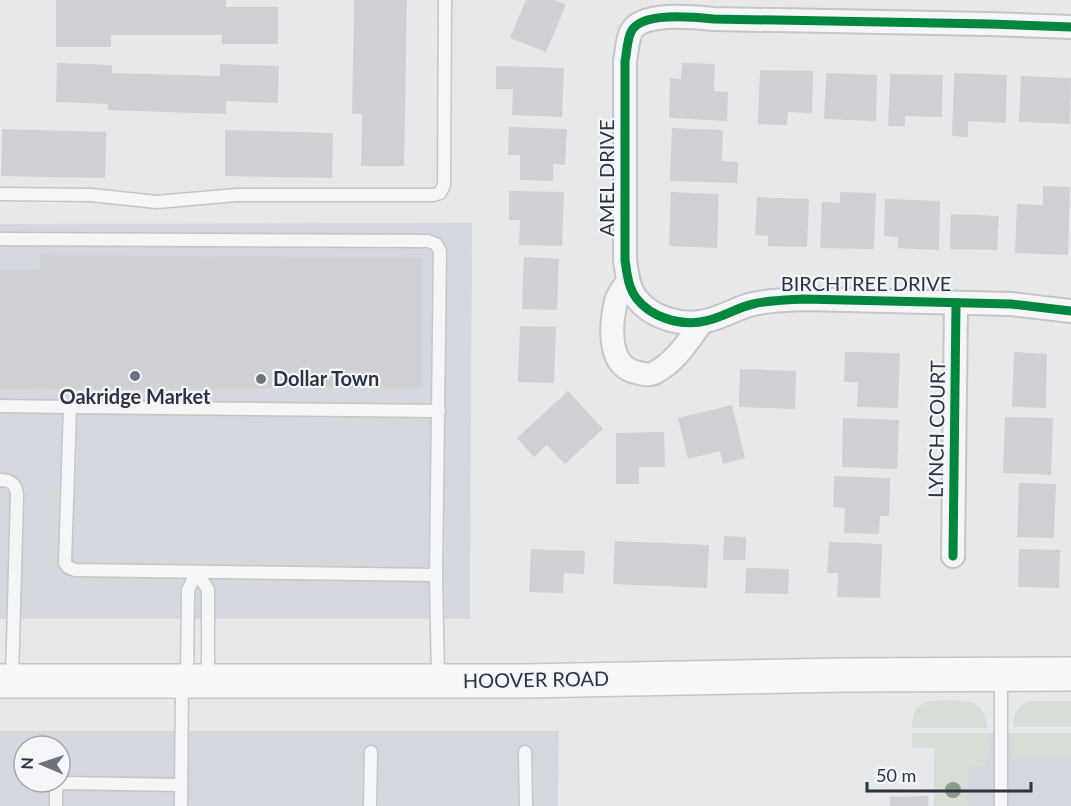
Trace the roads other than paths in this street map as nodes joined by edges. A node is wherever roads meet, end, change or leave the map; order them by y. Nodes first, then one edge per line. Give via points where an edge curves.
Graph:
1 (445, 0) edge
2 (1071, 27) edge
3 (0, 194) edge
4 (0, 239) edge
5 (628, 281) junction
6 (956, 303) junction
7 (1071, 310) edge
8 (664, 318) joint
9 (702, 322) junction
10 (0, 406) edge
11 (70, 407) junction
12 (439, 411) junction
13 (0, 480) edge
14 (953, 556) dead end
15 (197, 572) junction
16 (436, 575) junction
17 (1001, 674) junction
18 (1071, 674) edge
19 (6, 681) edge
20 (192, 681) junction
21 (438, 681) junction
22 (371, 752) dead end
23 (525, 752) dead end
24 (181, 785) junction
25 (56, 806) edge
26 (181, 806) edge
27 (370, 806) edge
28 (526, 806) edge
29 (1001, 806) edge

1 - 3 lane via 444,185 440,193 236,195 157,202 91,195
2 - 5 street, AMEL DRIVE via 679,16 637,24 631,31 625,61
4 - 12 lane via 429,241 440,251
5 - 8 street, AMEL DRIVE via 636,299
5 - 9 street via 617,300 613,328 616,359 627,369 653,374 670,361
6 - 7 street, BIRCHTREE DRIVE
6 - 9 street, BIRCHTREE DRIVE via 777,300 751,304
6 - 14 street, LYNCH COURT
8 - 9 street, BIRCHTREE DRIVE
10 - 11 lane
11 - 12 lane
11 - 15 lane via 65,563 68,567
12 - 16 lane
13 - 19 lane via 12,483 17,495
15 - 16 lane
15 - 20 lane via 188,590
15 - 20 lane via 208,590
16 - 21 lane
17 - 18 main road, HOOVER ROAD
17 - 21 main road, HOOVER ROAD
17 - 29 lane
19 - 20 main road, HOOVER ROAD
20 - 21 main road, HOOVER ROAD
20 - 24 lane
22 - 27 lane
23 - 28 lane
24 - 25 lane via 64,783 57,785
24 - 26 lane

